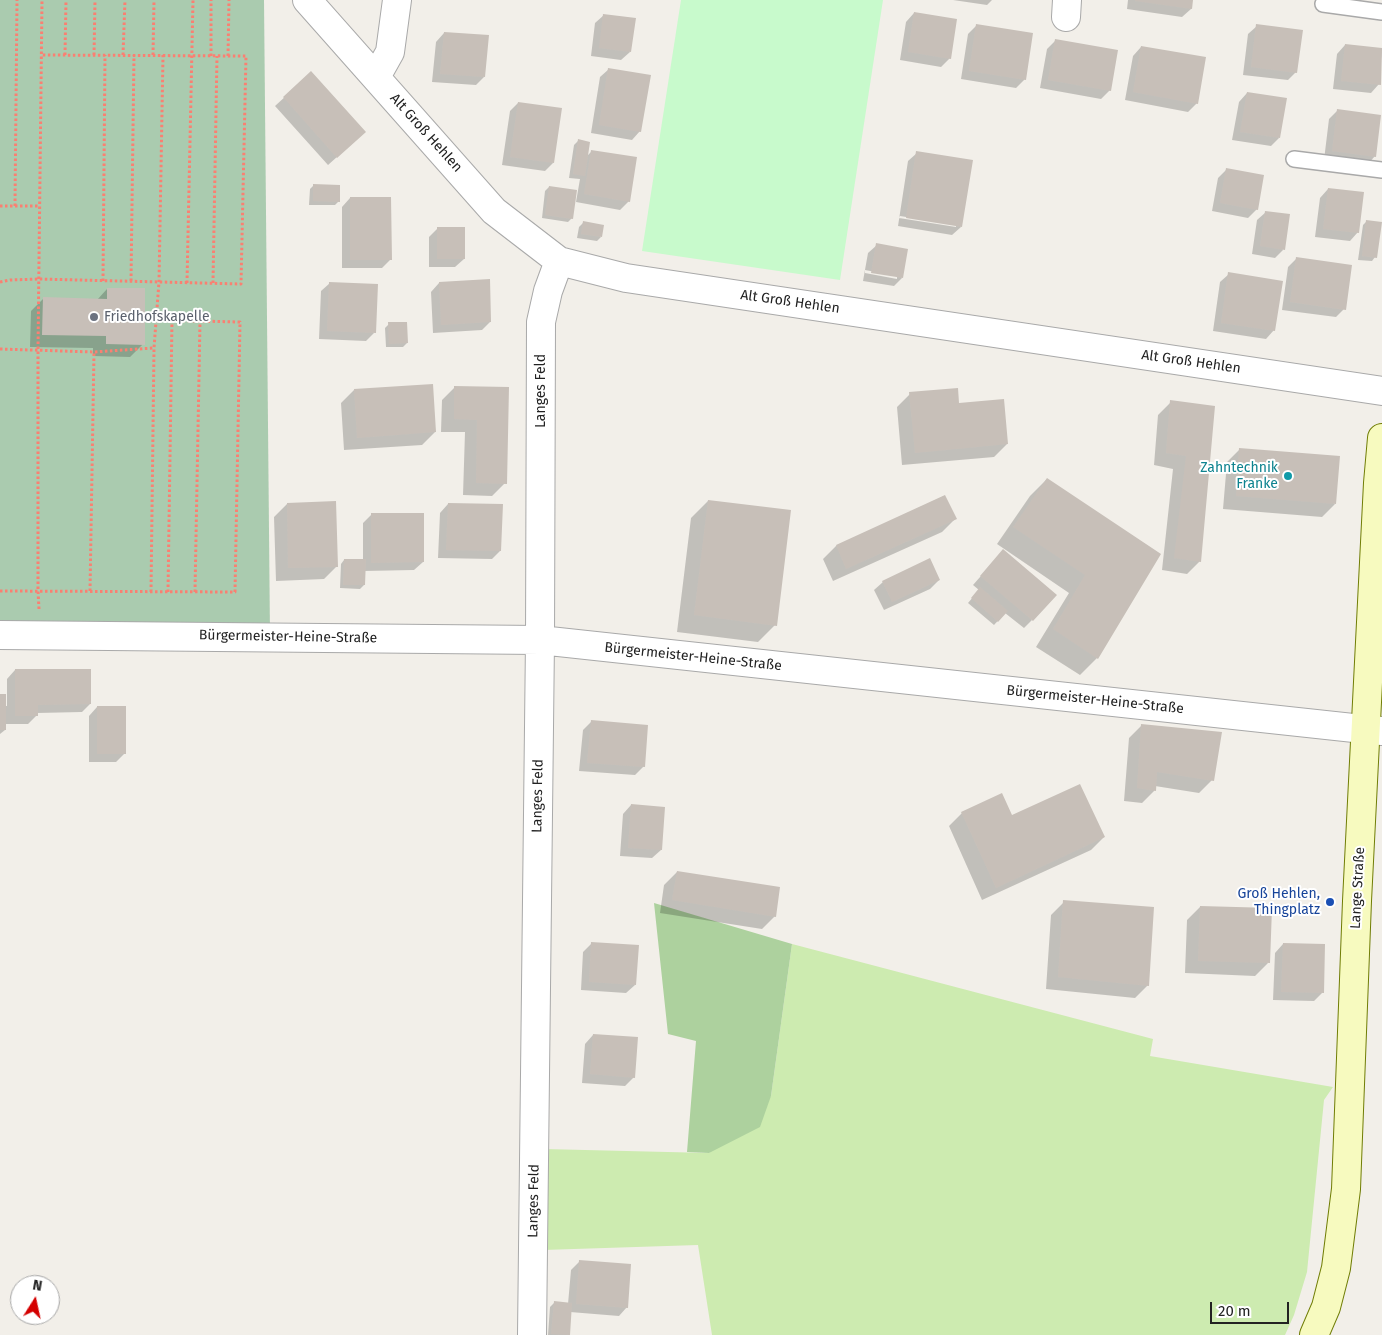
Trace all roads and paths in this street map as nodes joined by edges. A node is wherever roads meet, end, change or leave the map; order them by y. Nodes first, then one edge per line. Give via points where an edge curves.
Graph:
1 (17, 0) edge
2 (42, 0) edge
3 (66, 0) edge
4 (96, 0) edge
5 (124, 0) edge
6 (154, 0) edge
7 (193, 0) edge
8 (211, 0) edge
9 (229, 0) edge
10 (307, 0) edge
11 (396, 0) edge
12 (1324, 4) dead end
13 (1382, 12) edge
14 (42, 55) junction
15 (65, 55) junction
16 (94, 55) junction
17 (105, 55) junction
18 (123, 55) junction
19 (134, 55) junction
20 (153, 56) junction
21 (163, 56) junction
22 (191, 56) junction
23 (211, 56) junction
24 (217, 56) junction
25 (228, 56) junction
26 (376, 77) junction
27 (1294, 158) dead end
28 (1382, 170) edge
29 (0, 206) edge
30 (15, 206) junction
31 (40, 206) junction
32 (559, 260) junction
33 (39, 280) junction
34 (103, 281) junction
35 (131, 281) junction
36 (0, 282) edge
37 (159, 282) junction
38 (187, 283) junction
39 (213, 283) junction
40 (156, 320) junction
41 (172, 320) junction
42 (200, 321) junction
43 (154, 348) junction
44 (0, 349) edge
45 (38, 349) junction
46 (94, 352) junction
47 (1382, 390) edge
48 (1382, 438) edge
49 (0, 591) edge
50 (38, 591) junction
51 (90, 592) junction
52 (151, 592) junction
53 (168, 592) junction
54 (195, 592) junction
55 (0, 635) edge
56 (40, 635) junction
57 (540, 640) junction
58 (1374, 731) edge
59 (532, 1335) edge
60 (1314, 1335) edge

1 - 30 path
2 - 14 path
3 - 15 path
4 - 16 path
5 - 18 path
6 - 20 path
7 - 22 path
8 - 23 path
9 - 25 path
10 - 26 street, Alt Groß Hehlen
11 - 26 street via 390,52
12 - 13 lane
14 - 15 path
14 - 31 path
15 - 16 path
16 - 17 path
17 - 18 path
17 - 34 path
18 - 19 path
19 - 20 path
19 - 35 path
20 - 21 path
21 - 22 path
21 - 37 path
22 - 23 path
22 - 38 path
23 - 24 path
24 - 25 path
24 - 39 path
25 - 39 path via 246,56 241,284
26 - 32 street, Alt Groß Hehlen via 494,211
27 - 28 lane
29 - 30 path
30 - 31 path
31 - 33 path
32 - 47 street, Alt Groß Hehlen via 626,278
32 - 57 street, Langes Feld via 541,322
33 - 34 path
33 - 36 path
33 - 45 path
34 - 35 path
35 - 37 path
37 - 38 path
37 - 40 path
38 - 39 path
40 - 41 path
40 - 43 path
41 - 42 path
41 - 53 path
42 - 54 path
42 - 54 path via 240,322 235,592
43 - 46 path
43 - 52 path
44 - 45 path
45 - 46 path
45 - 50 path
46 - 51 path
48 - 58 main road, Lange Straße via 1378,483
49 - 50 path
50 - 51 path
50 - 56 path
51 - 52 path
52 - 53 path
53 - 54 path
55 - 56 street, Bürgermeister-Heine-Straße
56 - 57 street, Bürgermeister-Heine-Straße
57 - 58 street, Bürgermeister-Heine-Straße
57 - 59 street, Langes Feld
58 - 60 main road, Lange Straße via 1358,901 1346,1189 1336,1268 1326,1308

